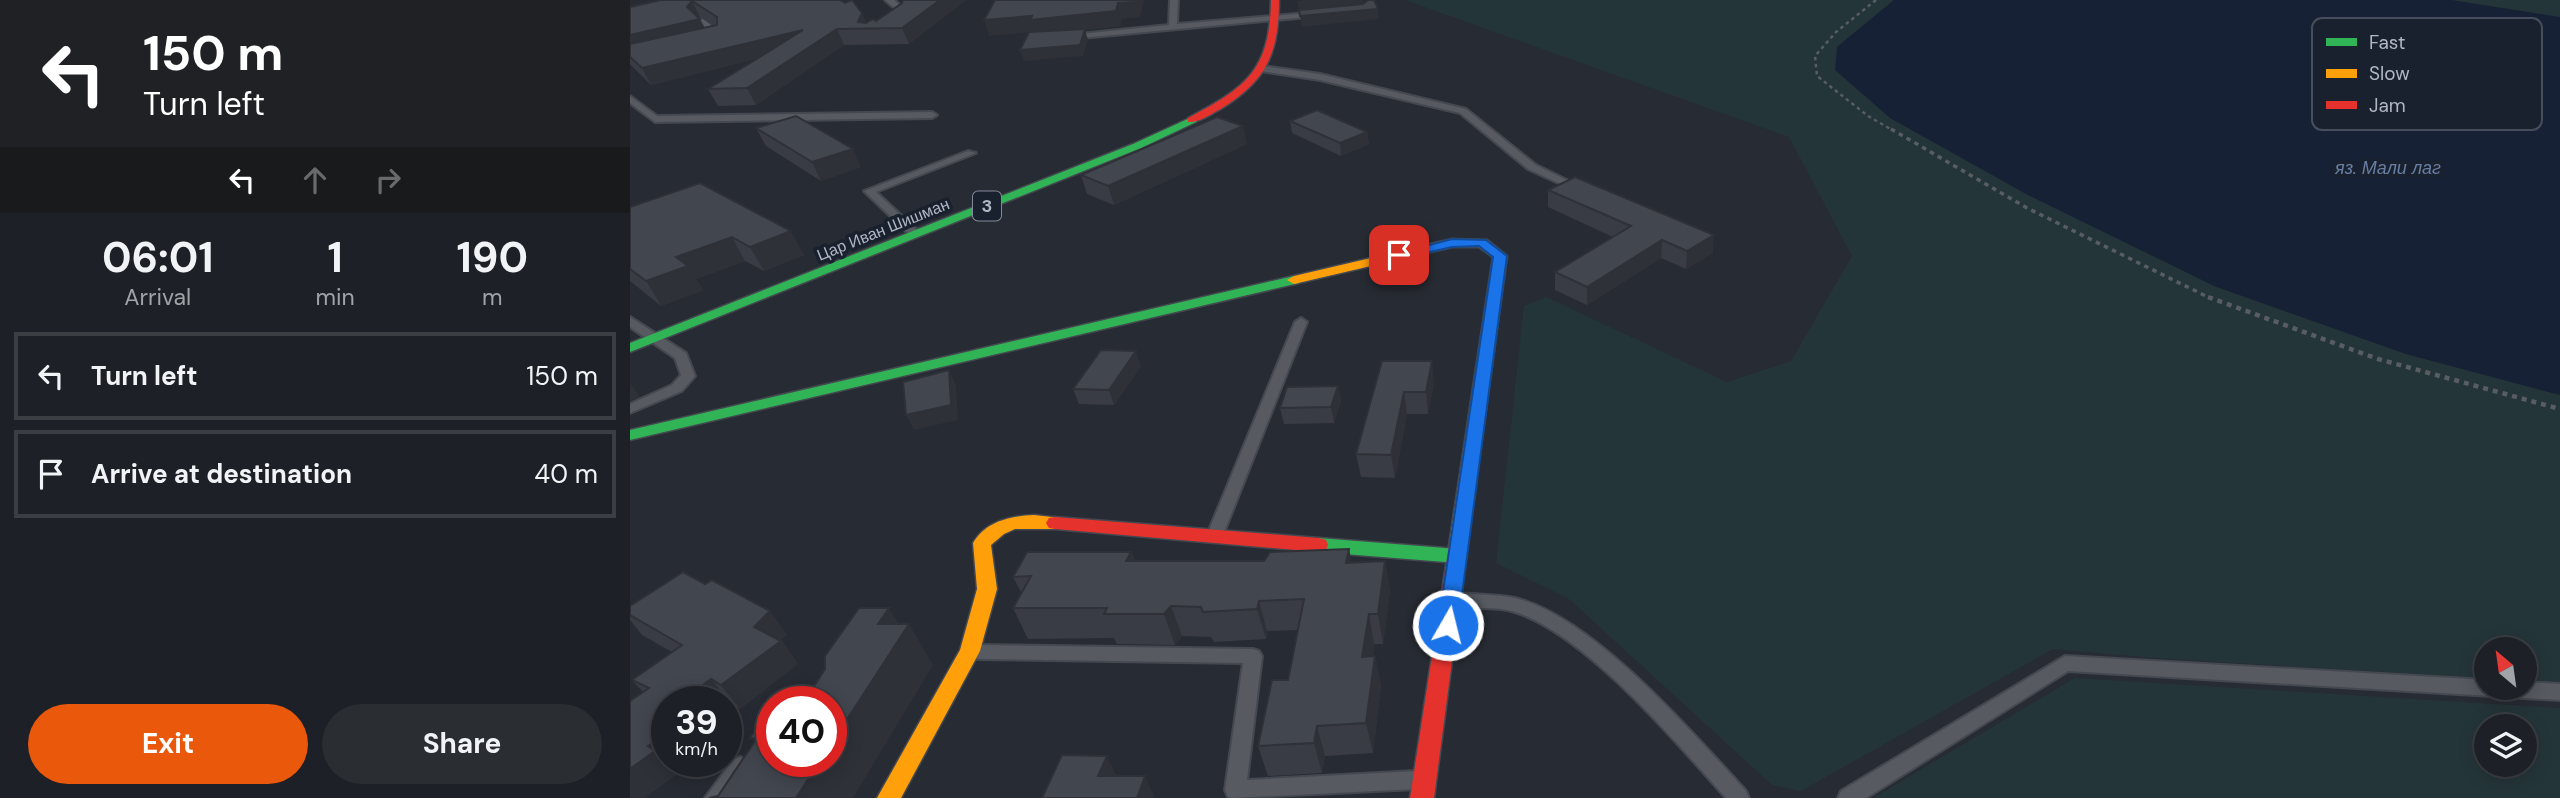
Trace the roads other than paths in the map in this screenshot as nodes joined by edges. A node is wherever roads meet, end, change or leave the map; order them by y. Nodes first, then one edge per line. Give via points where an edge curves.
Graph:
1 (889, 0) edge
2 (1174, 0) edge
3 (1275, 0) edge
4 (1328, 14) edge
5 (1279, 18) junction
6 (893, 19) edge
7 (701, 21) edge
8 (1173, 27) junction
9 (1064, 37) edge
10 (701, 44) edge
11 (1263, 69) junction
12 (630, 99) edge
13 (932, 115) dead end
14 (971, 153) dead end
15 (1585, 191) edge
16 (915, 234) junction
17 (630, 321) edge
18 (1301, 323) dead end
19 (654, 338) junction
20 (630, 348) edge
21 (630, 410) edge
22 (630, 435) edge
23 (1216, 535) junction
24 (1458, 555) junction
25 (1452, 600) junction
26 (970, 651) junction
27 (2560, 692) edge
28 (755, 745) edge
29 (1423, 789) edge
30 (715, 798) edge
31 (888, 798) edge
32 (1739, 798) edge
33 (1848, 798) edge

1 - 6 lane via 904,12
2 - 8 lane
3 - 5 street, Цар Иван Шишман / 3
4 - 5 lane
5 - 8 lane
5 - 11 street, Цар Иван Шишман / 3
7 - 10 lane via 720,37
8 - 9 lane
11 - 15 lane via 1320,77 1463,111 1532,167
11 - 16 street, Цар Иван Шишман / 3 via 1219,107 1137,146
12 - 13 lane via 655,119
14 - 16 lane via 869,191
16 - 19 street, Цар Иван Шишман / 3
17 - 19 lane
18 - 23 lane
19 - 20 street, Цар Иван Шишман / 3
19 - 21 lane via 681,356 688,376 677,388
22 - 24 street via 1452,243 1482,243 1500,256
23 - 24 street
23 - 26 street via 1021,520 992,530 982,543 987,589
24 - 25 street
25 - 29 street
25 - 32 lane via 1517,606 1597,654 1689,742
26 - 29 lane via 1253,656 1235,790
26 - 31 street
27 - 33 lane via 2065,663
28 - 30 lane

